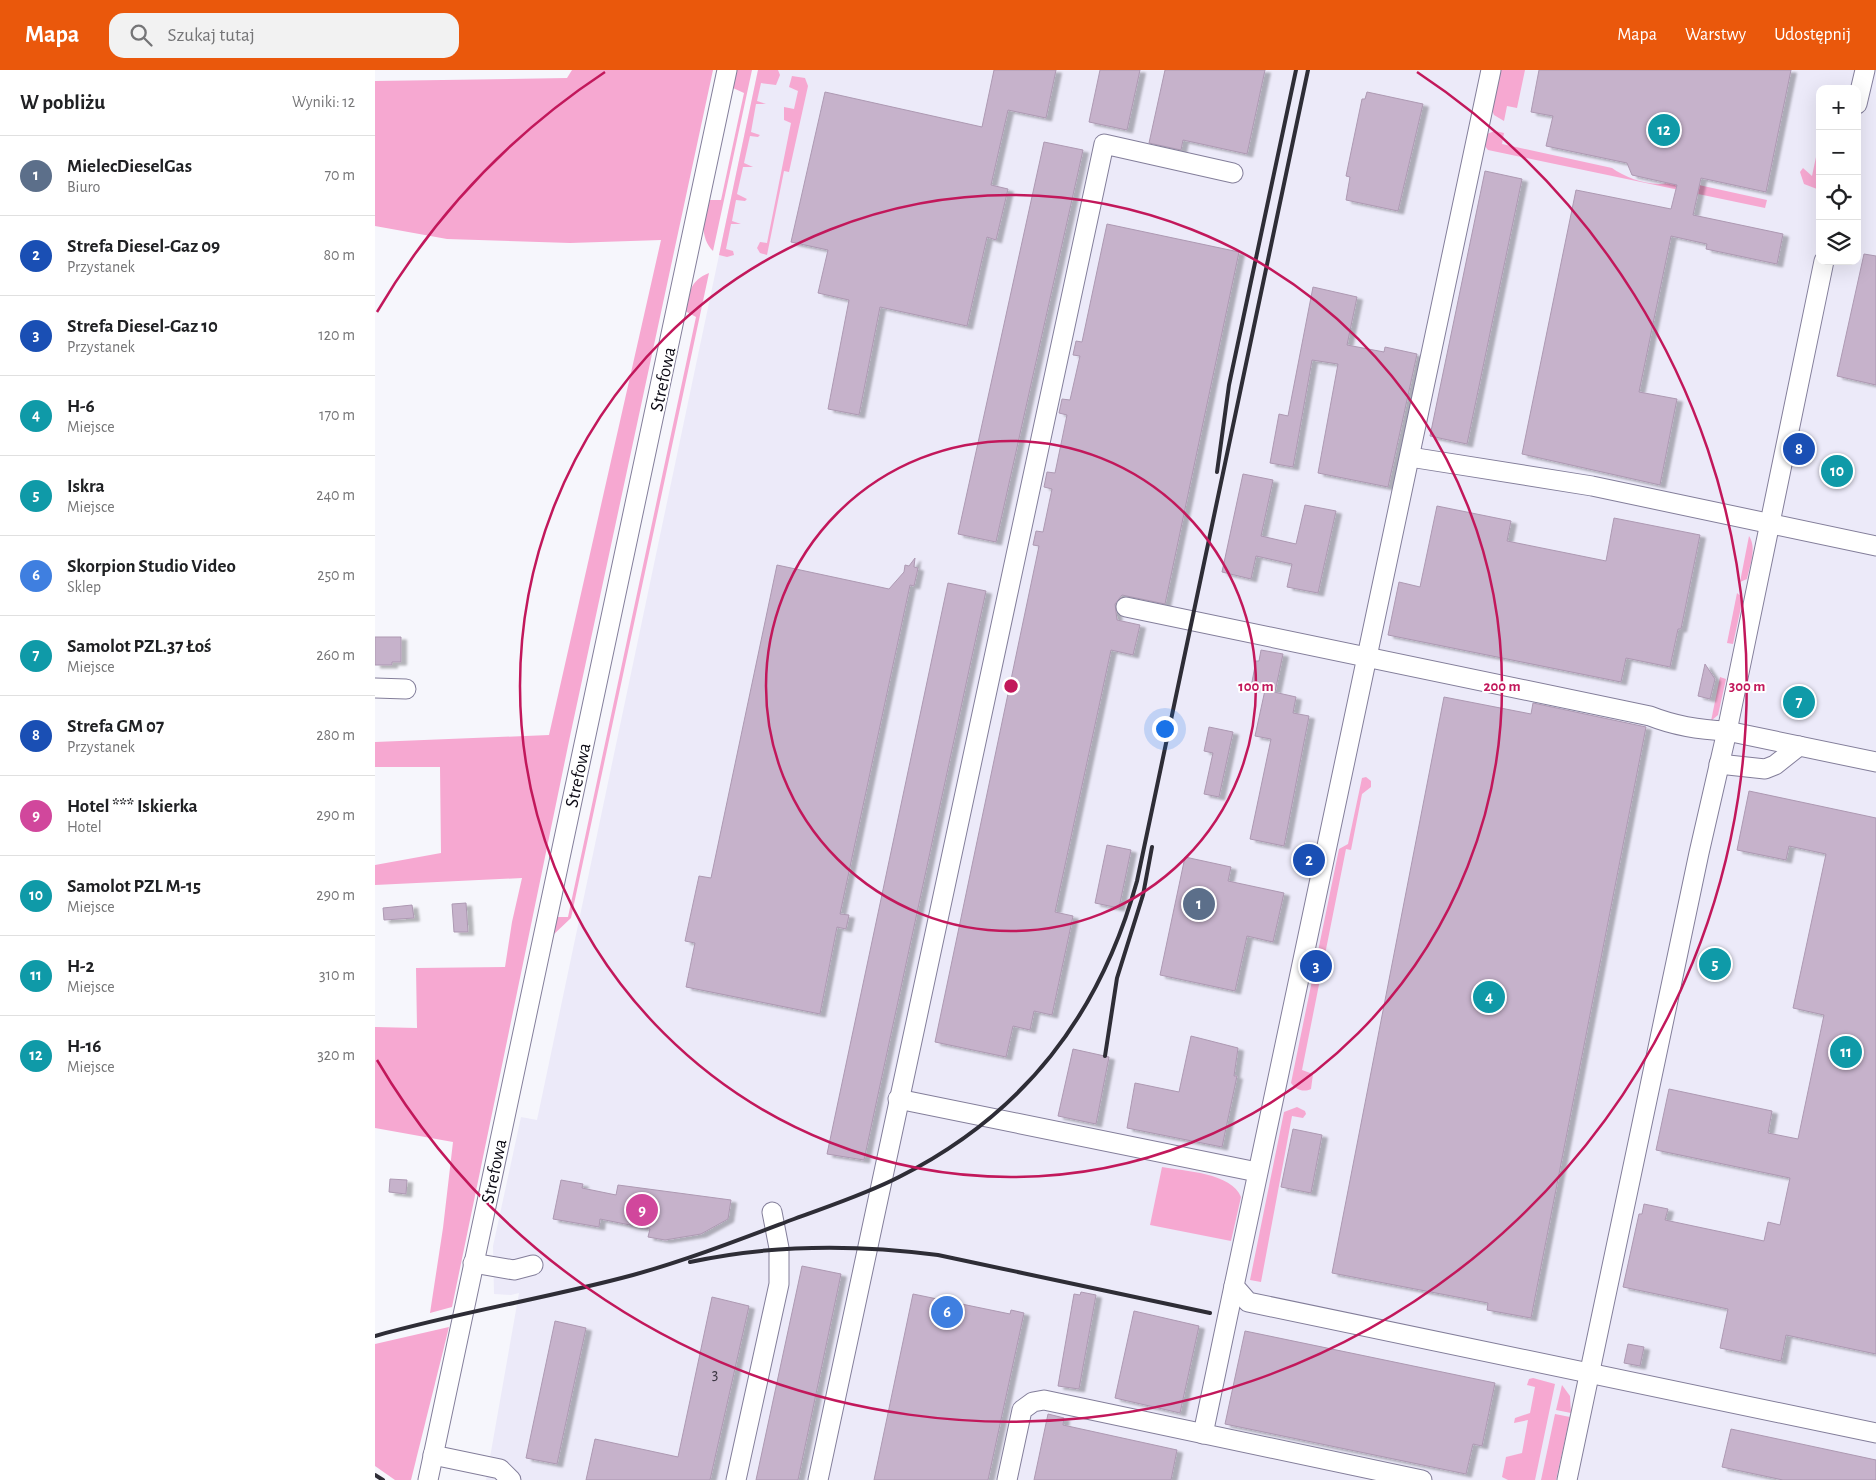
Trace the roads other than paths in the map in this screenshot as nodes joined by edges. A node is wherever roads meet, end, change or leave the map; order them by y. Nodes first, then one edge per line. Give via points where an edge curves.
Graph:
1 (727, 70) edge
2 (1491, 70) edge
3 (1865, 70) edge
4 (1861, 87) edge
5 (1233, 173) dead end
6 (1823, 265) edge
7 (1410, 457) junction
8 (1768, 524) junction
9 (1876, 546) edge
10 (1126, 606) dead end
11 (1367, 657) junction
12 (375, 688) edge
13 (405, 689) dead end
14 (1727, 731) junction
15 (1799, 746) junction
16 (1876, 762) edge
17 (1719, 764) junction
18 (898, 1099) junction
19 (1257, 1172) junction
20 (772, 1212) dead end
21 (473, 1263) junction
22 (533, 1265) dead end
23 (1234, 1286) junction
24 (1589, 1375) junction
25 (1876, 1433) edge
26 (1203, 1434) junction
27 (433, 1455) junction
28 (428, 1480) edge
29 (511, 1480) edge
30 (736, 1480) edge
31 (817, 1480) edge
32 (1007, 1480) edge
33 (1422, 1480) edge
34 (1567, 1480) edge

1 - 21 street, Strefowa
2 - 7 street
3 - 4 street
5 - 18 street via 1104,144
6 - 8 street
7 - 8 street via 1593,486
7 - 11 street
8 - 9 street
8 - 14 street
10 - 11 street
11 - 14 street via 1706,730
11 - 19 street
12 - 13 street
14 - 15 street
14 - 17 street
15 - 16 street
15 - 17 street via 1765,769
17 - 24 street
18 - 19 street
18 - 31 street
19 - 23 street
20 - 30 street via 779,1248 779,1284
21 - 22 street via 514,1270
21 - 27 street, Strefowa
23 - 24 street via 1248,1302
23 - 26 street
24 - 25 street
24 - 34 street
26 - 32 street via 1044,1400 1033,1402 1022,1410
26 - 33 street
27 - 28 street, Strefowa
27 - 29 street via 500,1469

